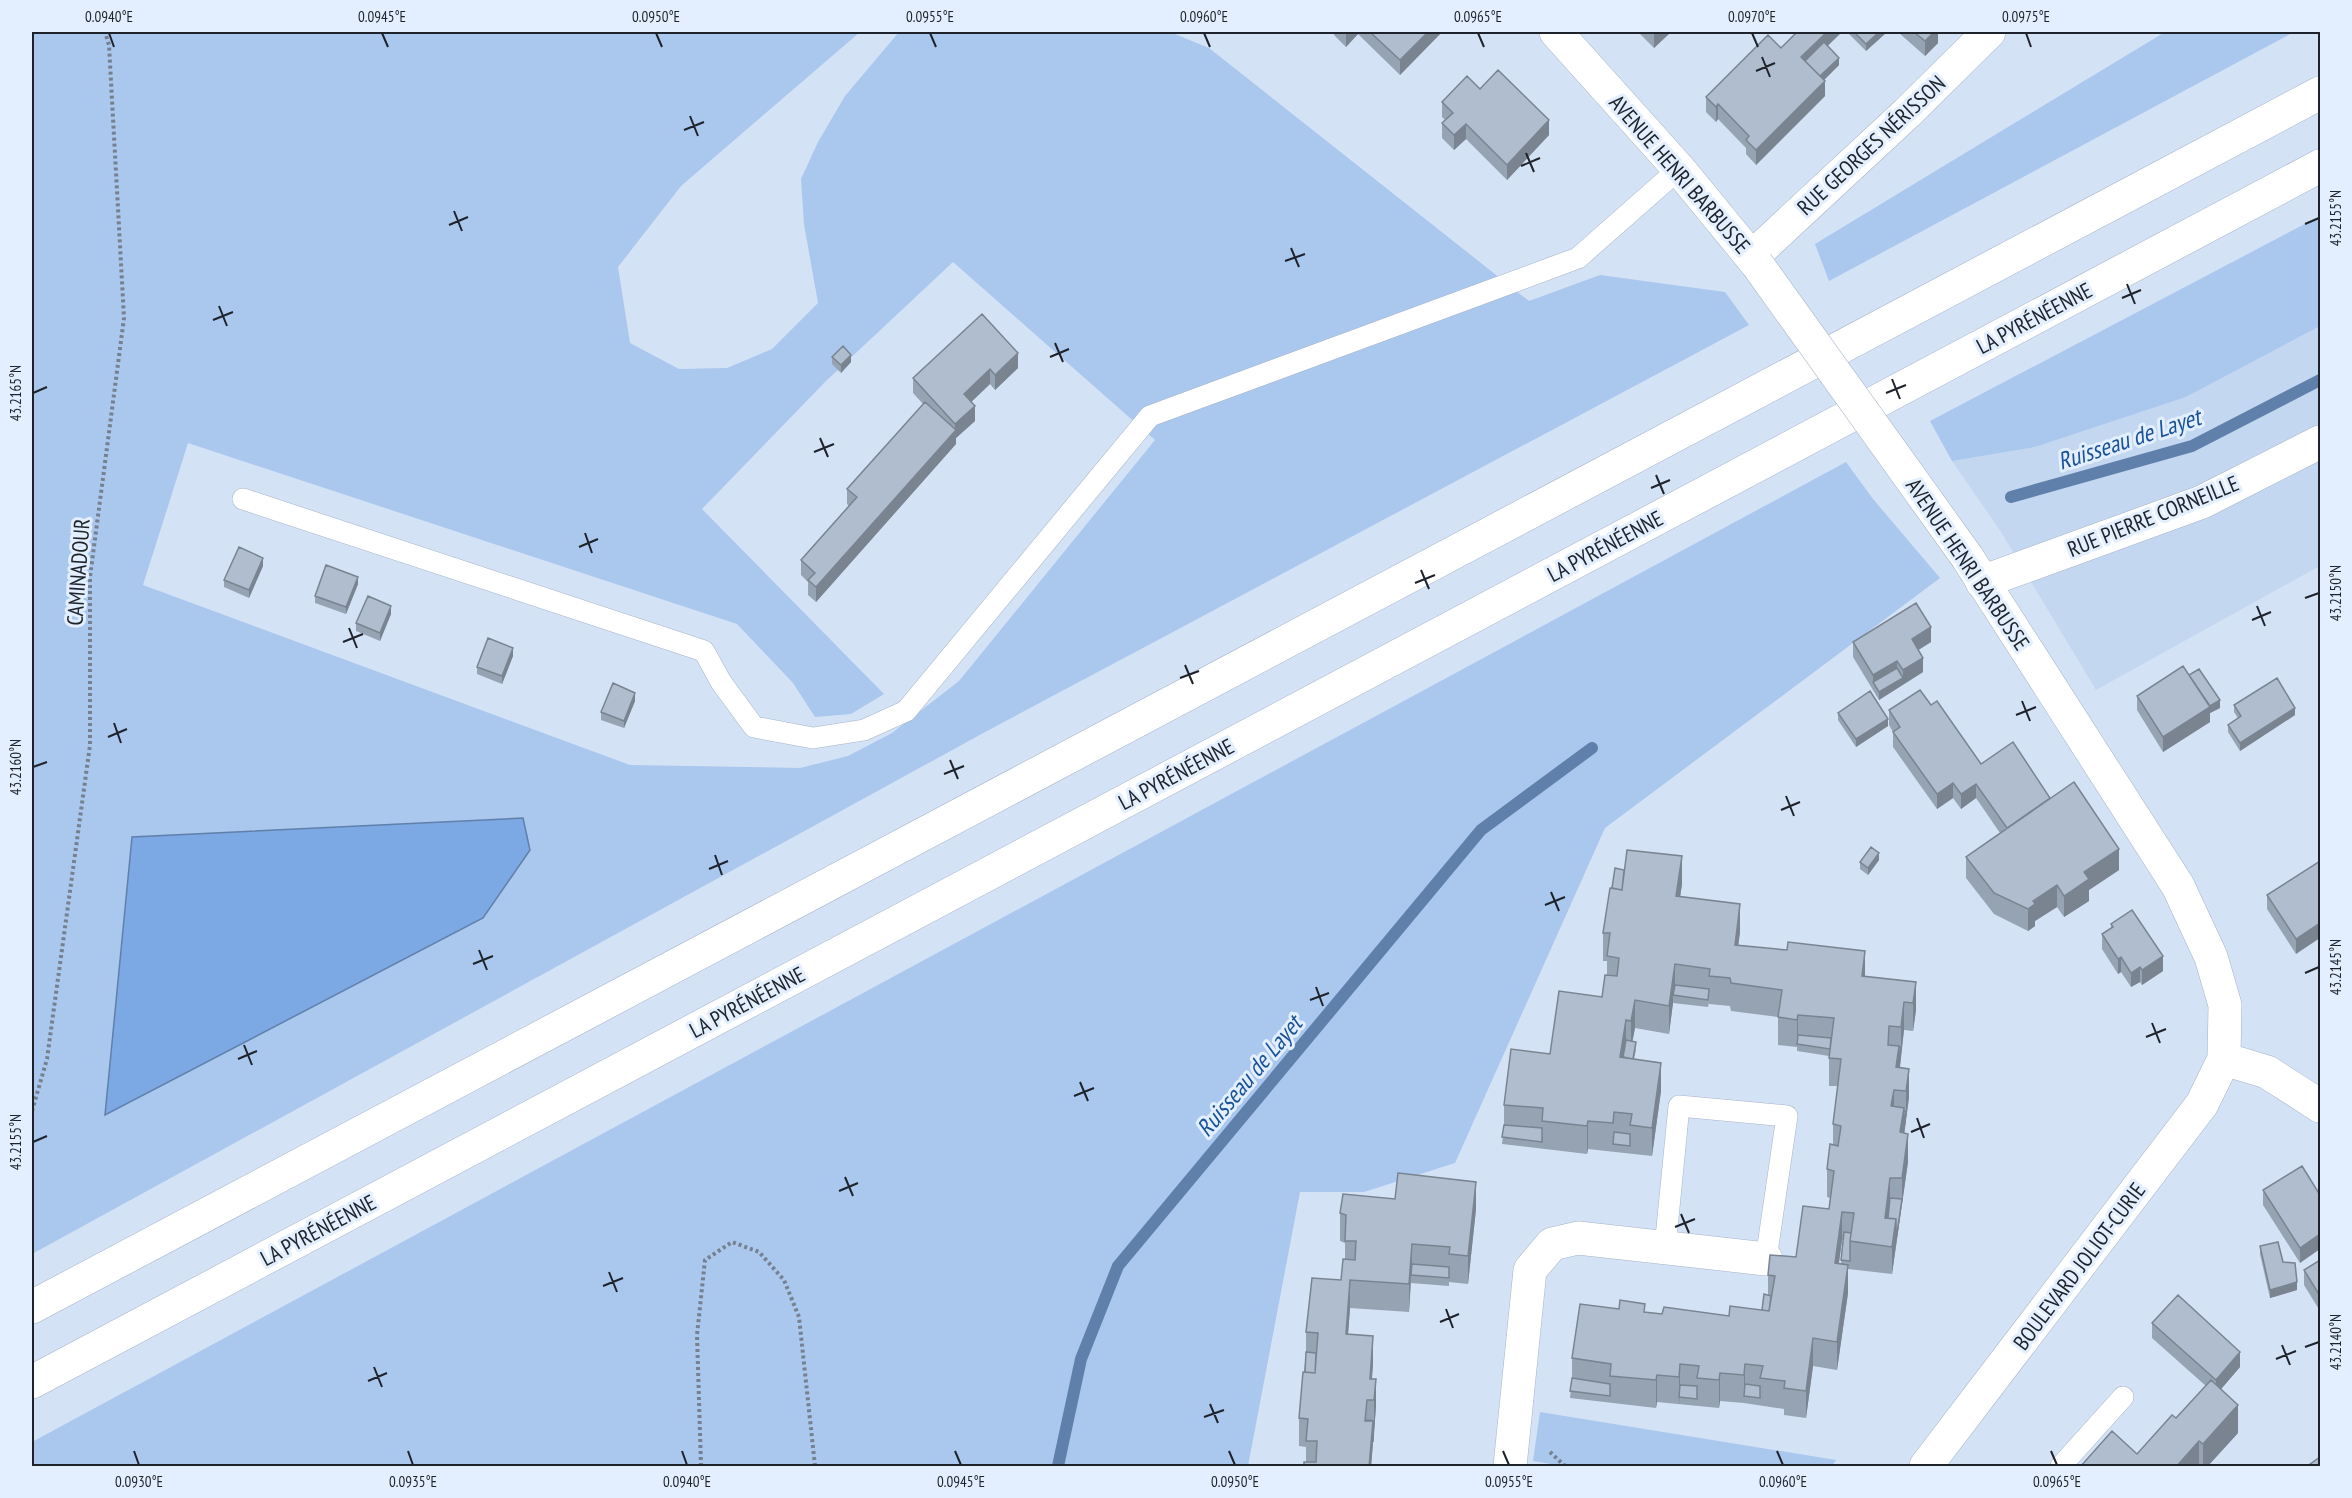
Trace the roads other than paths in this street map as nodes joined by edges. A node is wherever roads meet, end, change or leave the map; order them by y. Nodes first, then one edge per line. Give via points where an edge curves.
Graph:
1 (1556, 32) edge
2 (1989, 32) edge
3 (2320, 93) edge
4 (2320, 166) edge
5 (1679, 169) junction
6 (1754, 261) junction
7 (2320, 442) edge
8 (243, 499) dead end
9 (1975, 569) junction
10 (2224, 1059) junction
11 (2320, 1106) edge
12 (1665, 1248) junction
13 (1766, 1259) joint
14 (32, 1307) edge
15 (32, 1382) edge
16 (2123, 1397) dead end
17 (1510, 1467) edge
18 (1926, 1467) edge
19 (2061, 1467) edge

1 - 5 main road, AVENUE HENRI BARBUSSE
2 - 6 main road, RUE GEORGES NÉRISSON
3 - 14 main road
4 - 15 main road, LA PYRÉNÉENNE
5 - 6 main road, AVENUE HENRI BARBUSSE
5 - 8 lane via 1578,258 1150,416 906,711 864,730 813,738 754,727 704,651
6 - 9 main road, AVENUE HENRI BARBUSSE, bridge
7 - 9 main road, RUE PIERRE CORNEILLE via 2202,502
9 - 10 main road, AVENUE HENRI BARBUSSE via 2178,886 2211,957 2225,1005
10 - 11 main road via 2267,1072
10 - 18 main road, BOULEVARD JOLIOT-CURIE via 2202,1104
12 - 13 main road
12 - 13 lane via 1679,1106 1787,1116
12 - 17 main road via 1578,1238 1552,1244 1530,1270
16 - 19 lane

